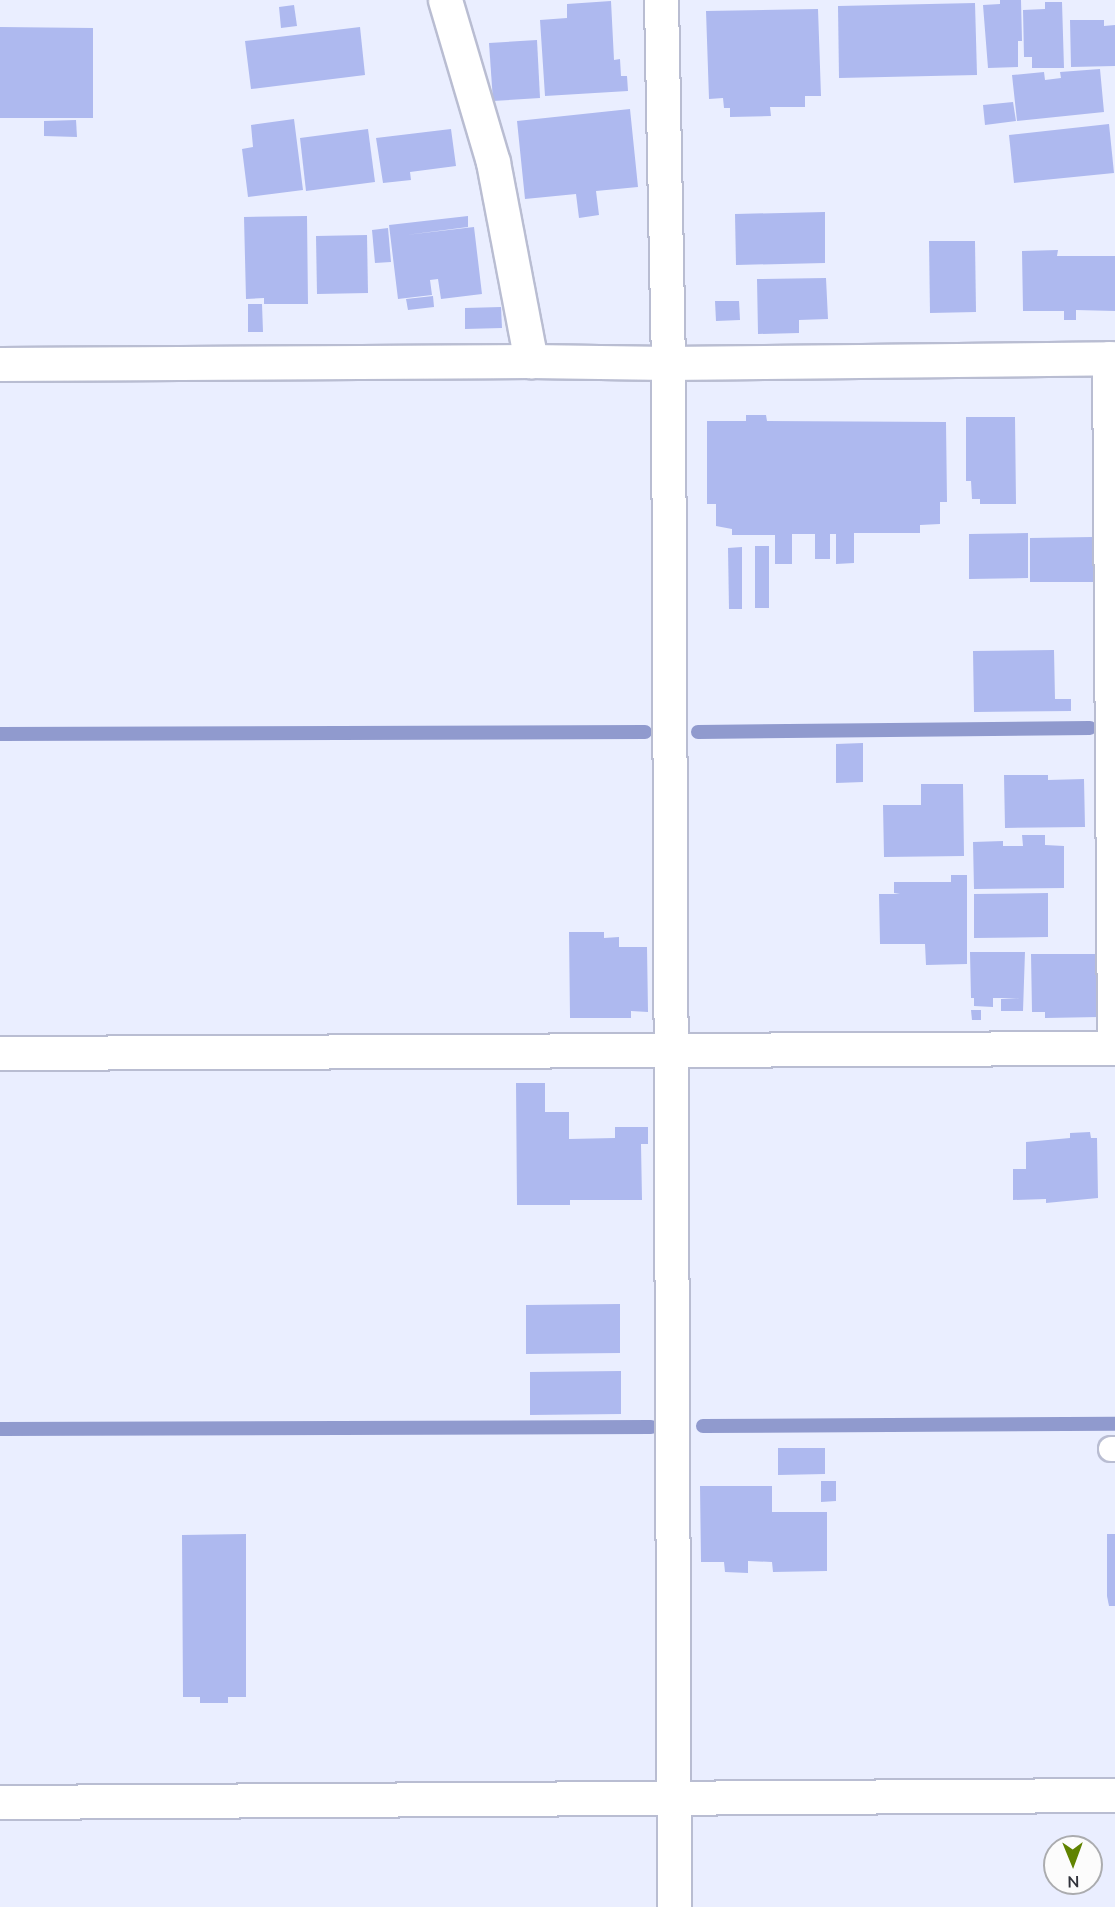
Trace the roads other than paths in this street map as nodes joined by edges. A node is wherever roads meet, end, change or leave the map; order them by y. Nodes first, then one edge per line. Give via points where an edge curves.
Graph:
1 (445, 0) edge
2 (661, 0) edge
3 (1112, 358) edge
4 (531, 360) junction
5 (668, 363) junction
6 (0, 364) edge
7 (1115, 1048) edge
8 (670, 1050) junction
9 (0, 1053) edge
10 (1115, 1795) edge
11 (673, 1798) junction
12 (0, 1802) edge
13 (674, 1907) edge

1 - 4 street via 493,162
2 - 5 street
3 - 5 street
3 - 7 street
4 - 5 street
4 - 6 street
5 - 8 street
7 - 8 street
8 - 9 street
8 - 11 street
10 - 11 street
11 - 12 street
11 - 13 street

